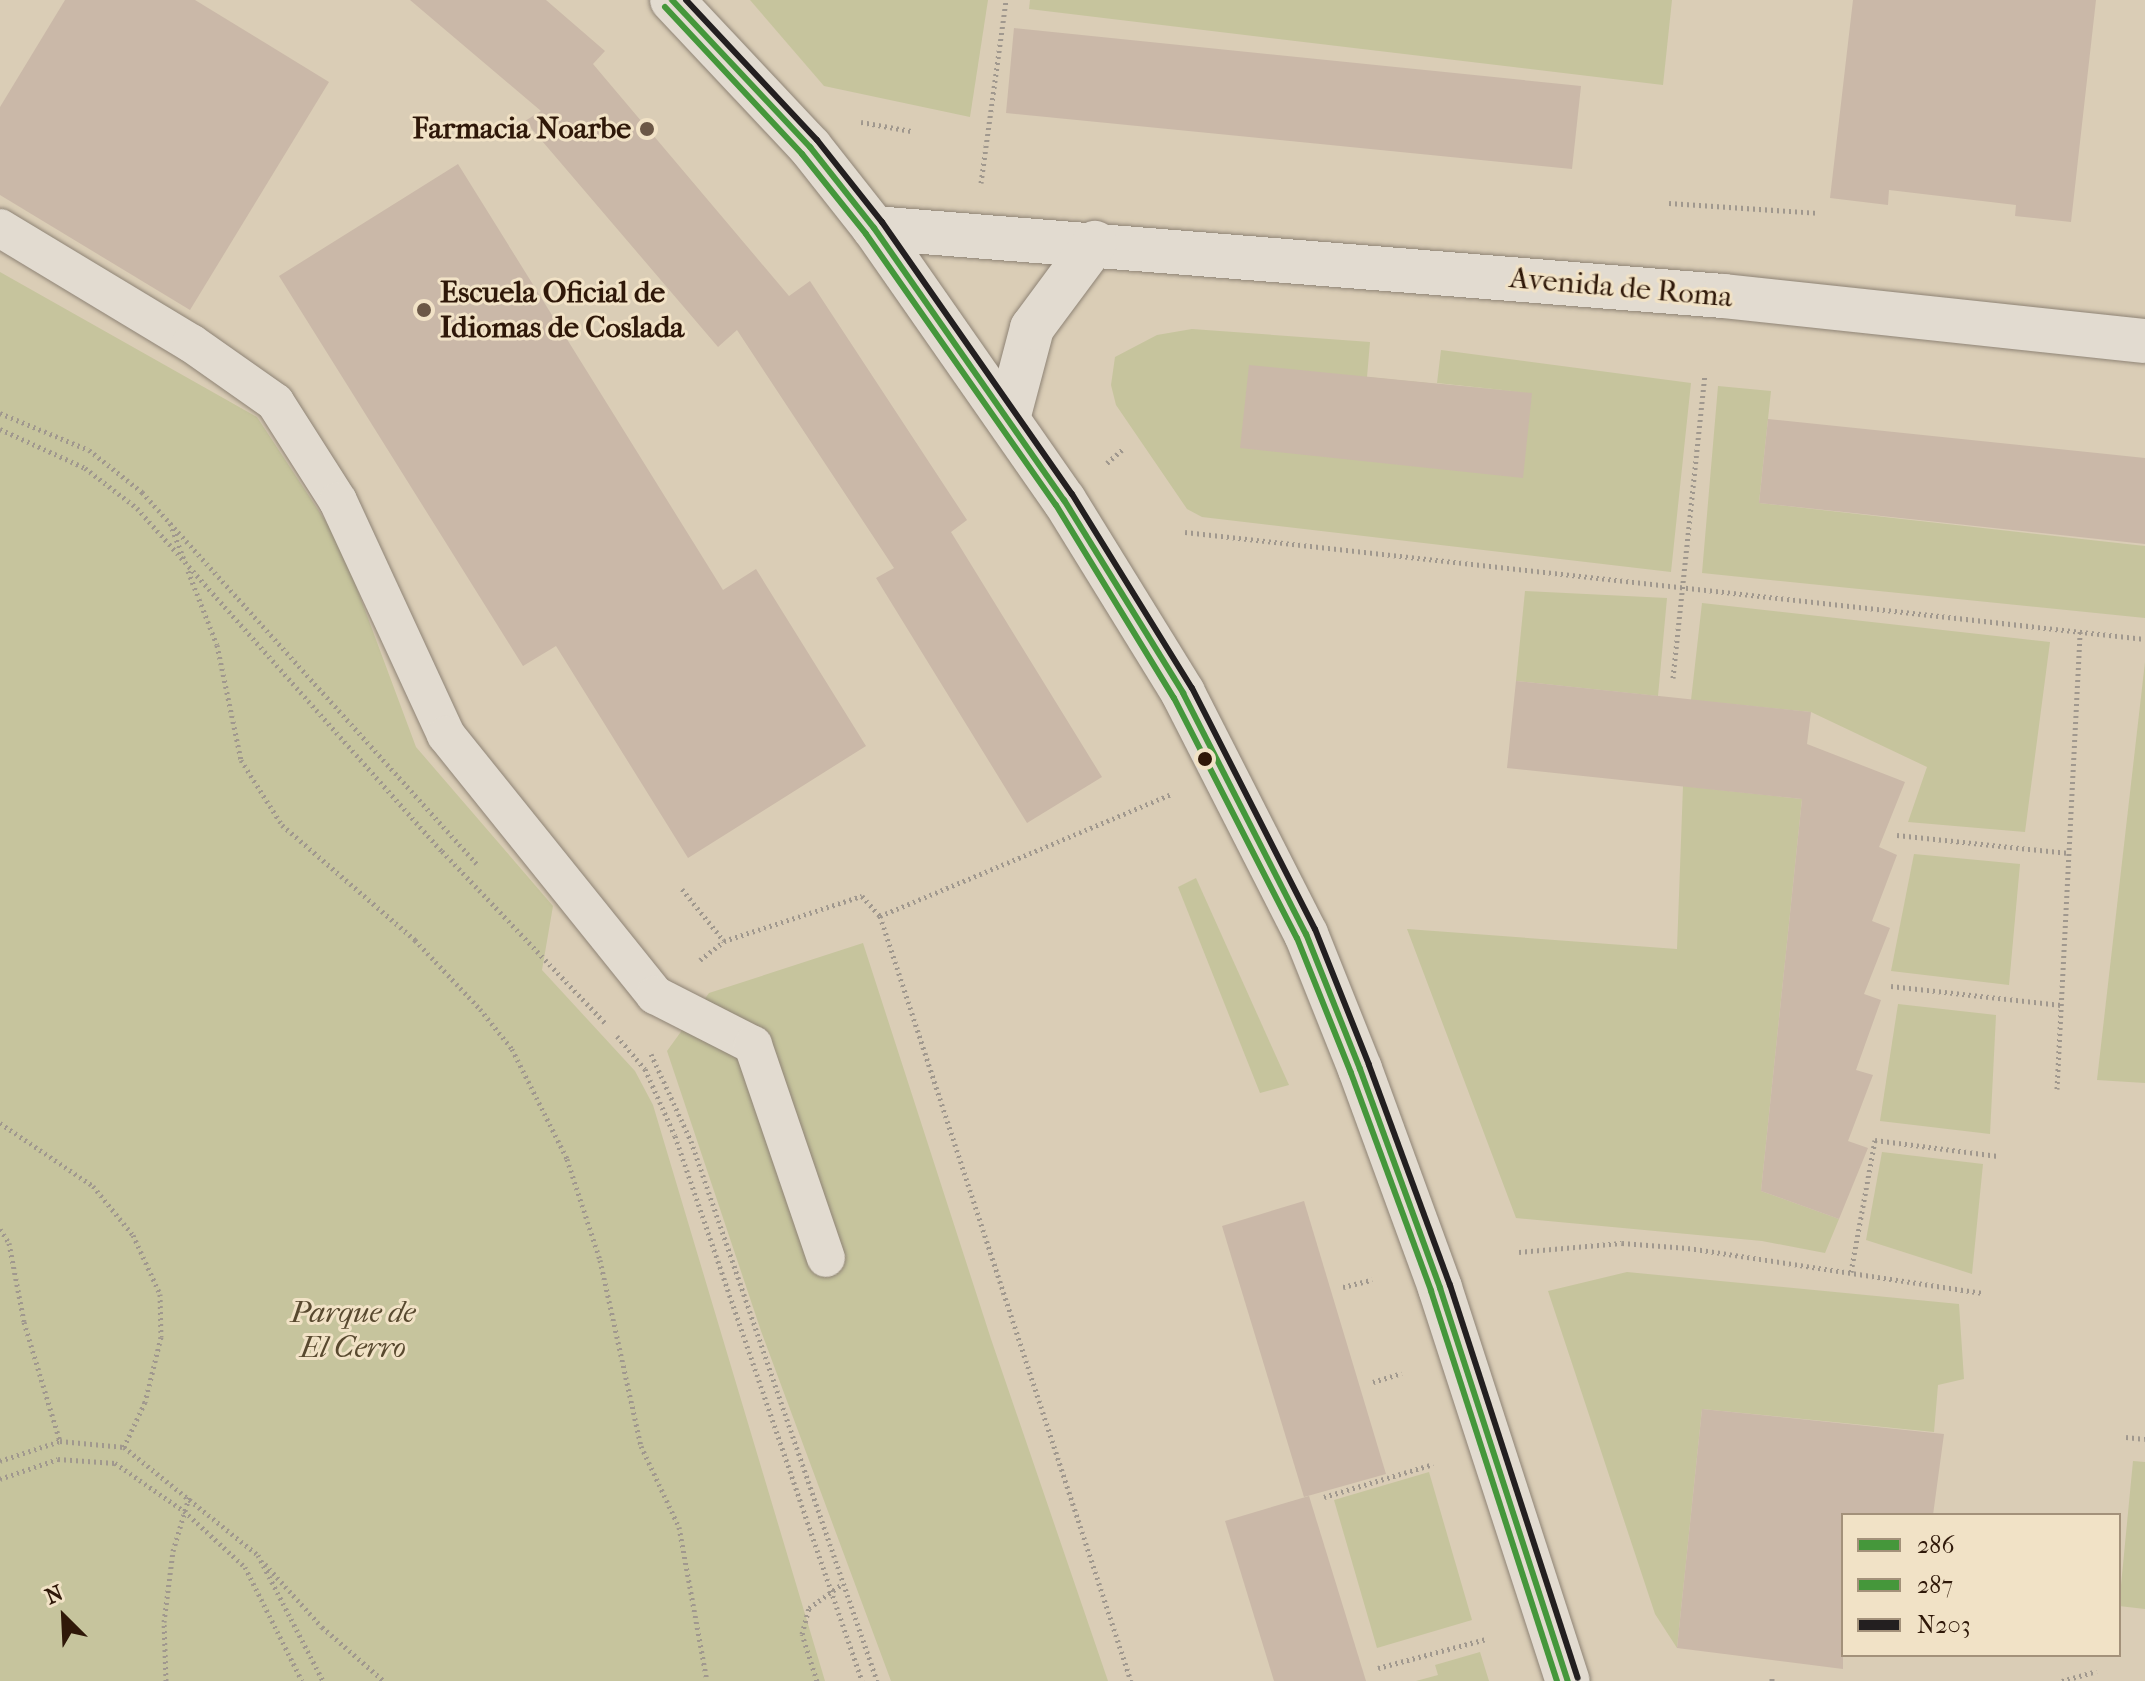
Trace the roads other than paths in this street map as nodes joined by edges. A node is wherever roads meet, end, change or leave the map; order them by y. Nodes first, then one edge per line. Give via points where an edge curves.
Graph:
1 (672, 0) edge
2 (0, 228) edge
3 (874, 228) junction
4 (1095, 243) junction
5 (2145, 341) edge
6 (1008, 419) junction
7 (826, 1258) dead end
8 (1568, 1681) edge

1 - 3 street via 810,147
2 - 7 lane via 191,343 275,402 338,501 446,735 655,995 753,1045
3 - 4 street, Avenida de Roma
3 - 6 street
4 - 5 street, Avenida de Roma via 1723,296
4 - 6 street via 1032,328
6 - 8 street via 1183,693 1306,934 1440,1288

